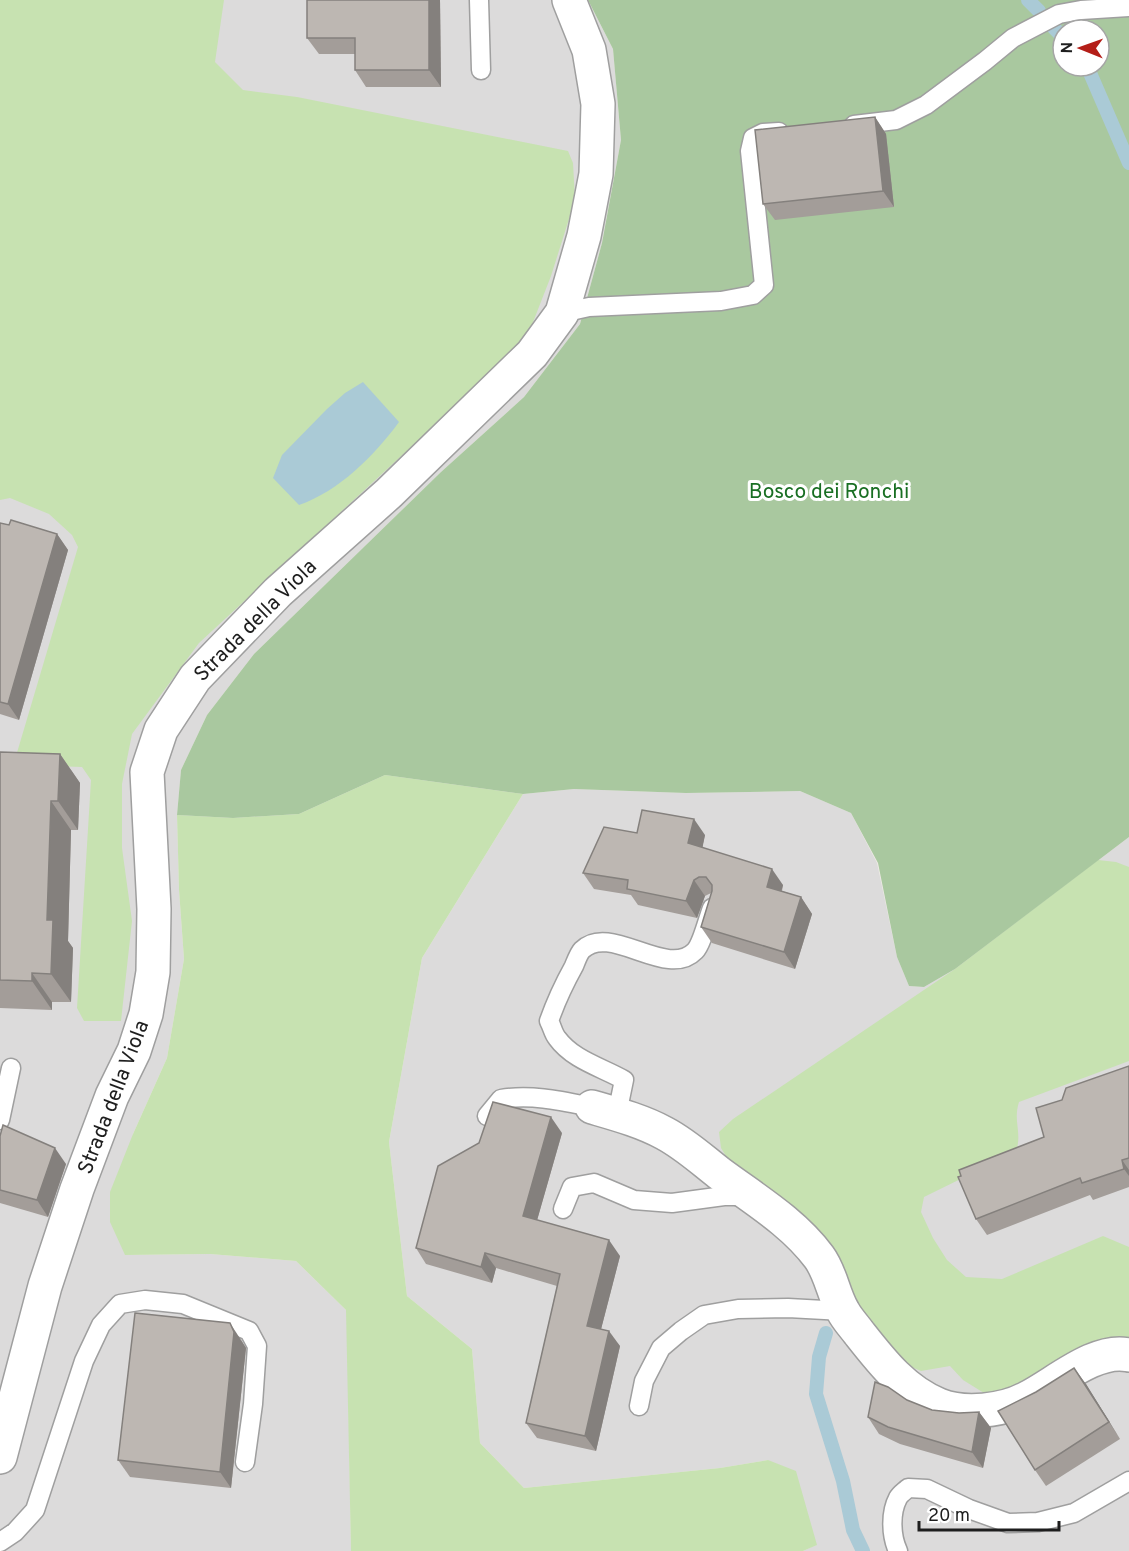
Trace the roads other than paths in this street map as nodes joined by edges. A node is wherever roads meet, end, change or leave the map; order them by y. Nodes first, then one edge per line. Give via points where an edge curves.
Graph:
1 (479, 0) edge
2 (569, 0) edge
3 (1129, 8) edge
4 (481, 70) dead end
5 (839, 126) edge
6 (795, 130) edge
7 (562, 313) junction
8 (713, 904) edge
9 (11, 1068) dead end
10 (605, 1111) junction
11 (487, 1116) edge
12 (0, 1120) edge
13 (750, 1196) junction
14 (563, 1209) dead end
15 (843, 1311) junction
16 (1129, 1355) edge
17 (639, 1406) dead end
18 (0, 1457) edge
19 (245, 1462) dead end
20 (1129, 1481) edge
21 (0, 1542) edge
22 (898, 1551) edge

1 - 4 lane
2 - 7 street, Strada della Viola via 589,50 598,104 596,174 584,236
3 - 5 lane via 1059,14 1013,38 926,105 896,120
6 - 7 lane via 763,133 753,138 750,151 764,285 753,295 710,302 589,307
7 - 18 street, Strada della Viola via 532,354 389,493 278,592 211,661 161,730 147,772 154,909 153,972 146,1014 52,1264
8 - 10 lane via 697,950 684,959 672,960 596,942 582,950 557,997 549,1021 557,1038 579,1059 624,1080
9 - 12 lane
10 - 11 lane via 518,1096 501,1099
10 - 13 street via 663,1132
13 - 14 lane via 672,1203 634,1200 594,1184 572,1188
13 - 15 street via 792,1228 820,1258
15 - 16 street via 896,1376 915,1393 940,1406 959,1409 1004,1407 1104,1356
15 - 17 lane via 738,1309 704,1315 661,1348 644,1381
19 - 21 lane via 257,1346 249,1331 183,1304 145,1300 120,1304 101,1325 84,1361 35,1509 15,1532
20 - 22 lane via 1074,1513 1038,1522 1008,1523 927,1489 908,1488 898,1496 892,1518

